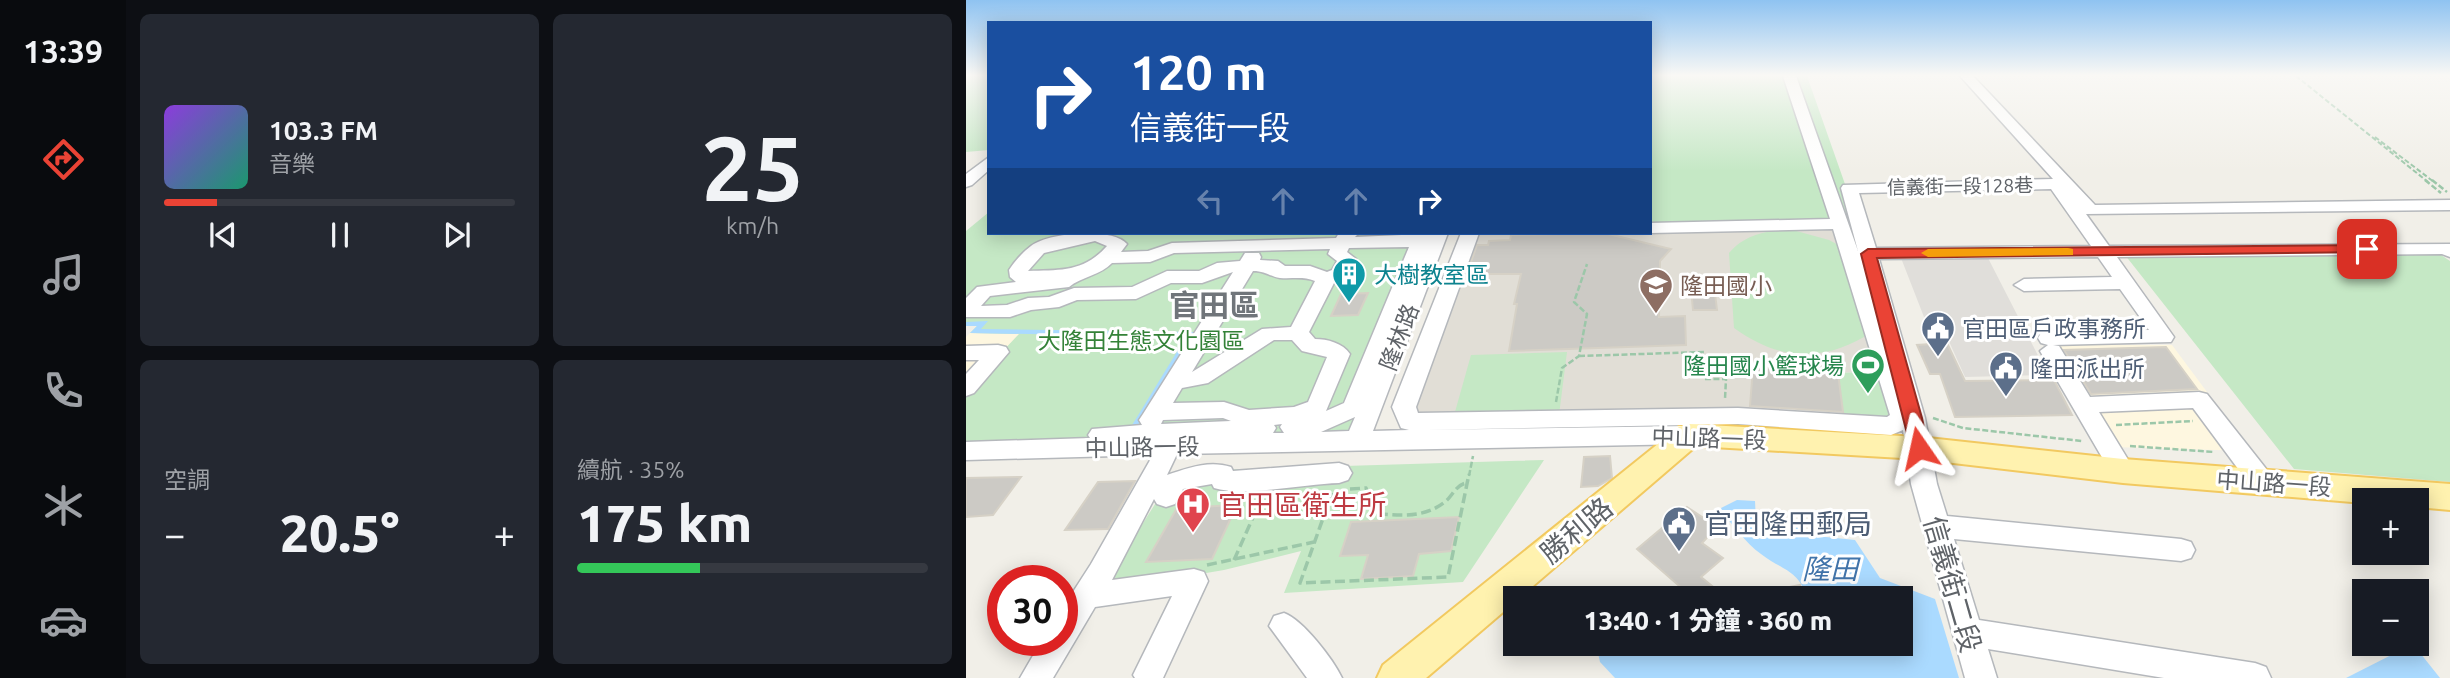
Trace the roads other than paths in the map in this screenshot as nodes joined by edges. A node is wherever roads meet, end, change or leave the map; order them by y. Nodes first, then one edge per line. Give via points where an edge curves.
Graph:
1 (1800, 108) edge
2 (1995, 108) edge
3 (987, 164) edge
4 (966, 182) edge
5 (2450, 205) edge
6 (1840, 224) junction
7 (1652, 228) edge
8 (1096, 235) edge
9 (1101, 235) edge
10 (1428, 235) edge
11 (1469, 235) edge
12 (1346, 238) edge
13 (1264, 239) edge
14 (2450, 251) edge
15 (2106, 252) junction
16 (1868, 254) junction
17 (1106, 258) junction
18 (1247, 266) junction
19 (1325, 279) junction
20 (2127, 283) junction
21 (1069, 284) junction
22 (2024, 285) dead end
23 (1298, 332) junction
24 (968, 355) edge
25 (1175, 382) junction
26 (966, 388) edge
27 (2083, 405) junction
28 (1156, 412) junction
29 (1294, 421) junction
30 (1690, 435) junction
31 (1137, 440) junction
32 (1358, 440) junction
33 (1169, 447) junction
34 (1919, 448) junction
35 (969, 453) edge
36 (2123, 471) junction
37 (1336, 481) road end
38 (2262, 482) junction
39 (1166, 497) dead end
40 (2450, 497) edge
41 (1937, 526) junction
42 (2181, 550) dead end
43 (1086, 596) junction
44 (1078, 609) edge
45 (1284, 626) dead end
46 (1967, 632) junction
47 (1049, 656) edge
48 (1149, 675) dead end
49 (1036, 678) edge
50 (1326, 678) edge
51 (1397, 678) edge
52 (1981, 678) edge
53 (2255, 678) edge

1 - 6 street
2 - 5 street via 2090,210
3 - 4 street
6 - 7 street
6 - 11 street via 1903,418 1891,426 1723,416 1409,422 1404,407
8 - 21 street via 1038,249 1018,270 1020,277
9 - 17 street via 1118,244
10 - 12 street
10 - 29 street via 1353,408 1320,424
10 - 32 street, 隆林路
12 - 13 street
12 - 19 street via 1337,254 1347,259 1340,274
13 - 17 street
13 - 18 street
14 - 15 street
15 - 16 street
15 - 16 street, 信義街一段128巷 via 2056,184 1849,188
15 - 20 street
16 - 34 street, 信義街二段
17 - 21 street
18 - 19 street via 1271,265 1281,272 1310,272
18 - 21 street via 1224,267 1202,276 1167,277 1136,293
18 - 25 street
19 - 23 street
20 - 22 street
20 - 27 street via 2164,337 2050,344
23 - 25 street via 1269,334 1200,378
23 - 29 street via 1309,346 1323,346 1339,354 1317,407
24 - 26 street via 998,352
25 - 28 street
27 - 36 street
27 - 38 street via 2200,400
28 - 29 street via 1224,410 1248,418
28 - 31 street
29 - 31 street
30 - 32 street, 中山路一段
30 - 34 main road, 中山路一段
30 - 51 main road, 勝利路
31 - 33 street, 中山路一段
31 - 35 street, 中山路一段
32 - 33 street, 中山路一段
33 - 43 street
34 - 36 main road, 中山路一段
34 - 41 street, 信義街二段
36 - 38 main road, 中山路一段
37 - 39 street via 1282,475 1258,481 1223,481 1222,474 1196,475 1174,482
38 - 40 main road, 中山路一段
41 - 42 street
41 - 46 street, 信義街二段
43 - 44 street
43 - 48 street via 1194,581
45 - 50 street
46 - 52 street, 信義街二段
46 - 53 street
47 - 49 street

